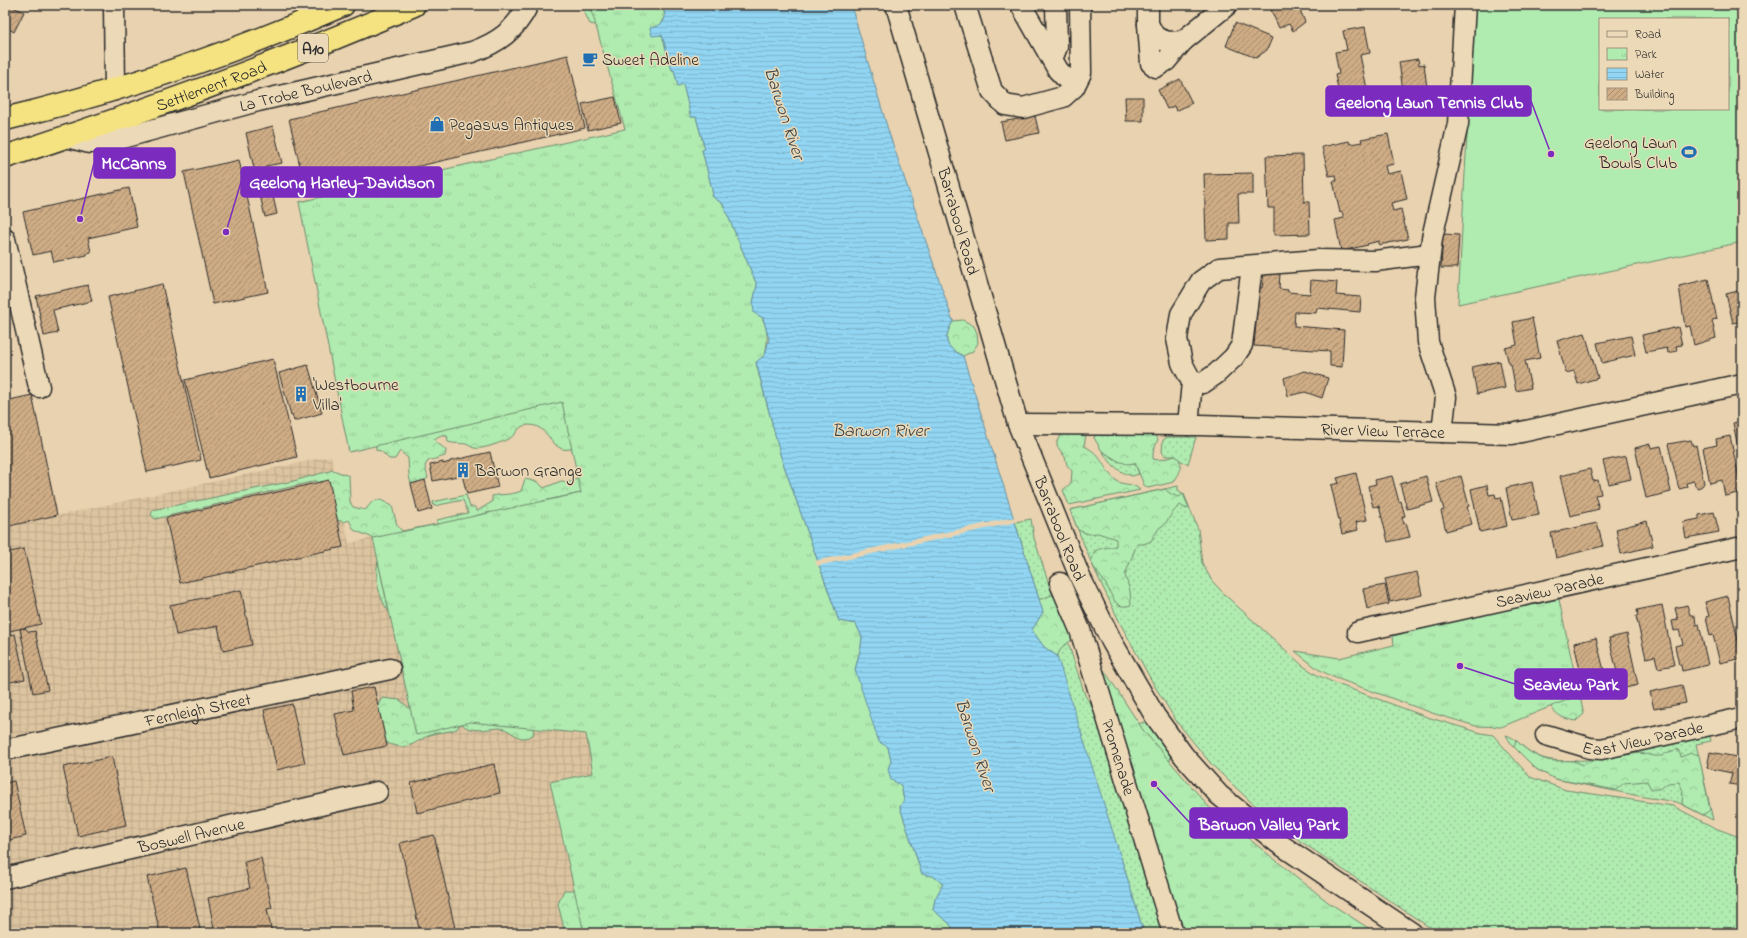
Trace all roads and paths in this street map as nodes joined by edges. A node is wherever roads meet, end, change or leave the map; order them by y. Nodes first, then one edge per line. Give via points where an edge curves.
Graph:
1 (114, 5) edge
2 (343, 5) edge
3 (414, 5) edge
4 (528, 5) edge
5 (896, 5) edge
6 (965, 5) edge
7 (1021, 5) edge
8 (1056, 5) edge
9 (1080, 5) edge
10 (1148, 5) edge
11 (1227, 5) edge
12 (1465, 5) edge
13 (1148, 24) junction
14 (1183, 41) junction
15 (1052, 59) junction
16 (1074, 87) junction
17 (115, 90) junction
18 (5, 120) edge
19 (67, 137) junction
20 (5, 158) edge
21 (5, 239) edge
22 (1429, 254) junction
23 (8, 266) edge
24 (1252, 266) junction
25 (1192, 382) junction
26 (1742, 384) edge
27 (39, 387) dead end
28 (1018, 424) junction
29 (1188, 425) junction
30 (1442, 432) junction
31 (1742, 547) edge
32 (1060, 583) dead end
33 (1358, 632) dead end
34 (390, 669) dead end
35 (1742, 718) edge
36 (1546, 735) dead end
37 (5, 750) edge
38 (376, 792) dead end
39 (5, 878) edge
40 (1173, 933) edge
41 (1412, 933) edge

1 - 17 street
2 - 17 highway, Settlement Road / A10 via 209,58
3 - 19 highway, Settlement Road / A10 via 278,62
4 - 19 street, La Trobe Boulevard via 517,24 505,36 487,47 472,52 258,101 111,141 90,143
5 - 28 street, Barrabool Road
6 - 16 street via 992,91 1005,105 1023,108 1063,98
7 - 15 street
8 - 15 street via 1057,47
9 - 16 street via 1081,73
10 - 13 street
11 - 14 street
12 - 22 street via 1458,124
13 - 14 street via 1155,37 1168,42
13 - 14 street via 1151,63 1156,67 1166,61
15 - 16 street via 1058,70
17 - 18 highway, Settlement Road / A10
19 - 20 highway, Settlement Road / A10
21 - 23 street
22 - 24 street via 1375,261 1318,260
22 - 30 street via 1425,297 1428,342 1446,396
23 - 27 street
24 - 25 street via 1242,345 1234,357 1216,374 1203,383
24 - 25 street via 1219,268 1201,281 1182,314 1177,339 1182,363
25 - 29 street
26 - 30 street, River View Terrace via 1512,434
28 - 29 street, River View Terrace
28 - 41 street, Barrabool Road via 1080,578 1112,642 1156,716 1184,756 1219,795 1278,843
29 - 30 street, River View Terrace
31 - 33 street, Seaview Parade
32 - 40 street, Promenade via 1080,630
34 - 37 street, Fernleigh Street
35 - 36 street, East View Parade via 1601,749
38 - 39 street, Boswell Avenue

